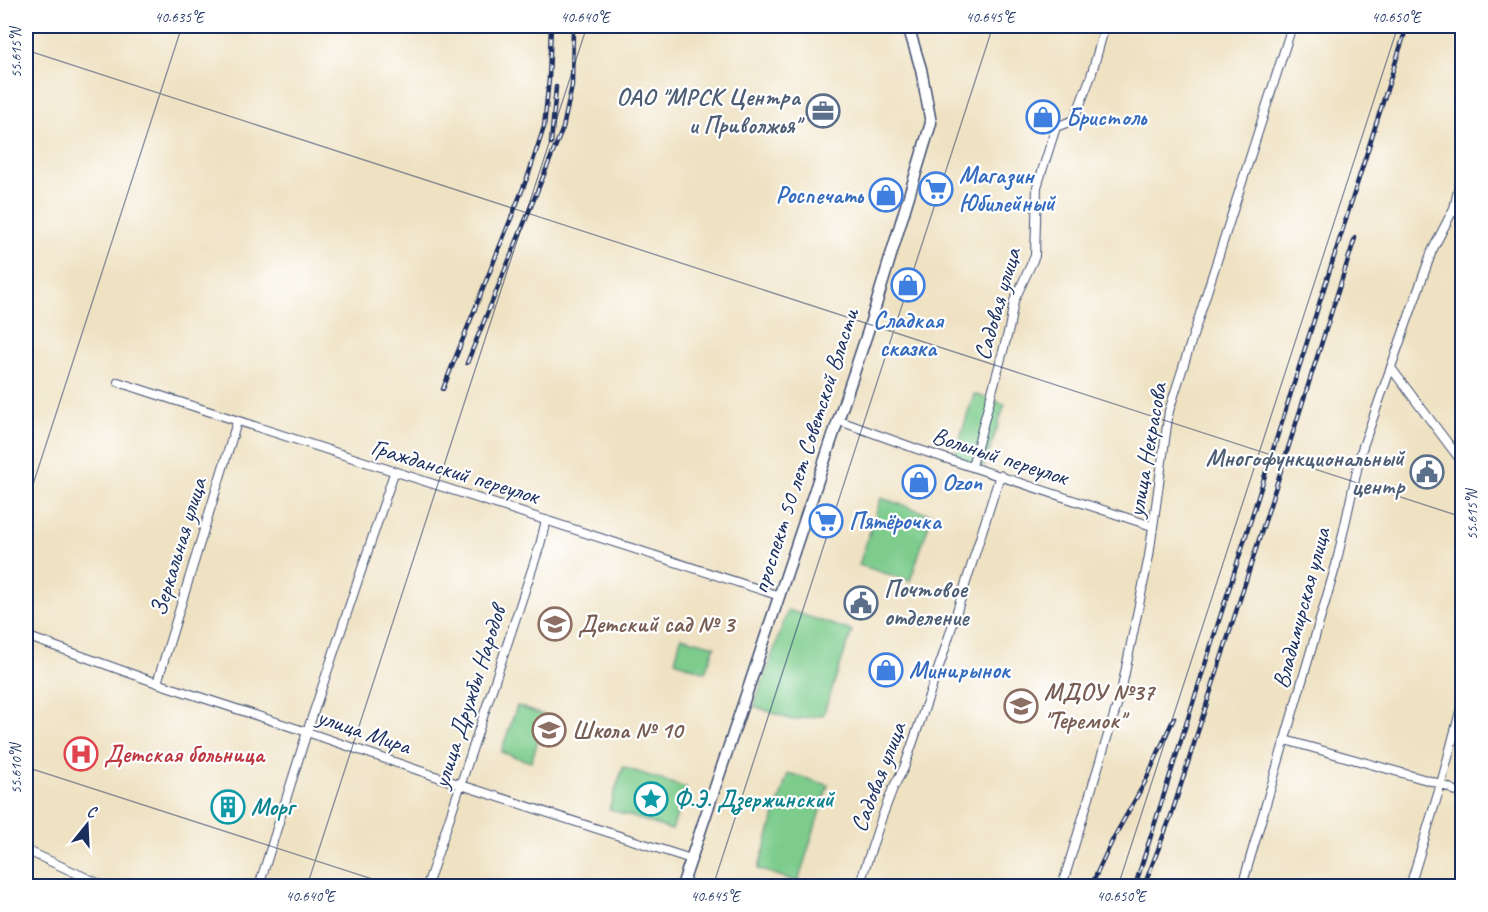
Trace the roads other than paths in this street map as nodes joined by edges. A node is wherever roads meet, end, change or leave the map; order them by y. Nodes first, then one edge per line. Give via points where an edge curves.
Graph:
1 (908, 26) edge
2 (1105, 26) edge
3 (1292, 26) edge
4 (1462, 172) edge
5 (1454, 208) junction
6 (1462, 219) edge
7 (1391, 368) junction
8 (118, 382) dead end
9 (837, 420) junction
10 (237, 422) junction
11 (1462, 462) edge
12 (972, 466) junction
13 (394, 473) junction
14 (1000, 475) junction
15 (546, 520) junction
16 (1152, 526) junction
17 (780, 596) junction
18 (26, 636) edge
19 (157, 683) junction
20 (1462, 705) edge
21 (307, 732) junction
22 (1285, 740) junction
23 (1441, 784) junction
24 (461, 785) junction
25 (1462, 794) edge
26 (26, 850) edge
27 (691, 859) junction
28 (102, 886) edge
29 (260, 886) edge
30 (427, 886) edge
31 (682, 886) edge
32 (859, 886) edge
33 (1062, 886) edge
34 (1242, 886) edge
35 (1410, 886) edge

1 - 9 main road, проспект 50 лет Советской Власти via 931,123
2 - 12 street, Садовая улица via 1074,120 1056,127 1043,167 1037,187 1035,256 1014,301
3 - 16 street, улица Некрасова via 1169,411
4 - 5 street, Владимирская улица
5 - 6 street
5 - 7 street, Владимирская улица via 1432,251
7 - 11 street
7 - 22 street, Владимирская улица via 1361,452 1336,565
8 - 10 street, Гражданский переулок
9 - 12 street, Вольный переулок
9 - 17 main road, проспект 50 лет Советской Власти
10 - 13 street, Гражданский переулок
10 - 19 street, Зеркальная улица
12 - 14 street, Вольный переулок
13 - 15 street, Гражданский переулок
13 - 21 street
14 - 16 street, Вольный переулок
14 - 32 street, Садовая улица via 943,655
15 - 17 street, Гражданский переулок
15 - 24 street, улица Дружбы Народов
16 - 33 street, улица Некрасова via 1121,692
17 - 27 main road, проспект 50 лет Советской Власти
18 - 19 street, улица Мира
19 - 21 street, улица Мира
20 - 23 street
21 - 24 street, улица Мира
21 - 29 street
22 - 23 street
22 - 34 street, Владимирская улица
23 - 25 street
23 - 35 street
24 - 27 street, улица Мира
24 - 30 street, улица Дружбы Народов
26 - 28 street
27 - 31 main road, проспект 50 лет Советской Власти

